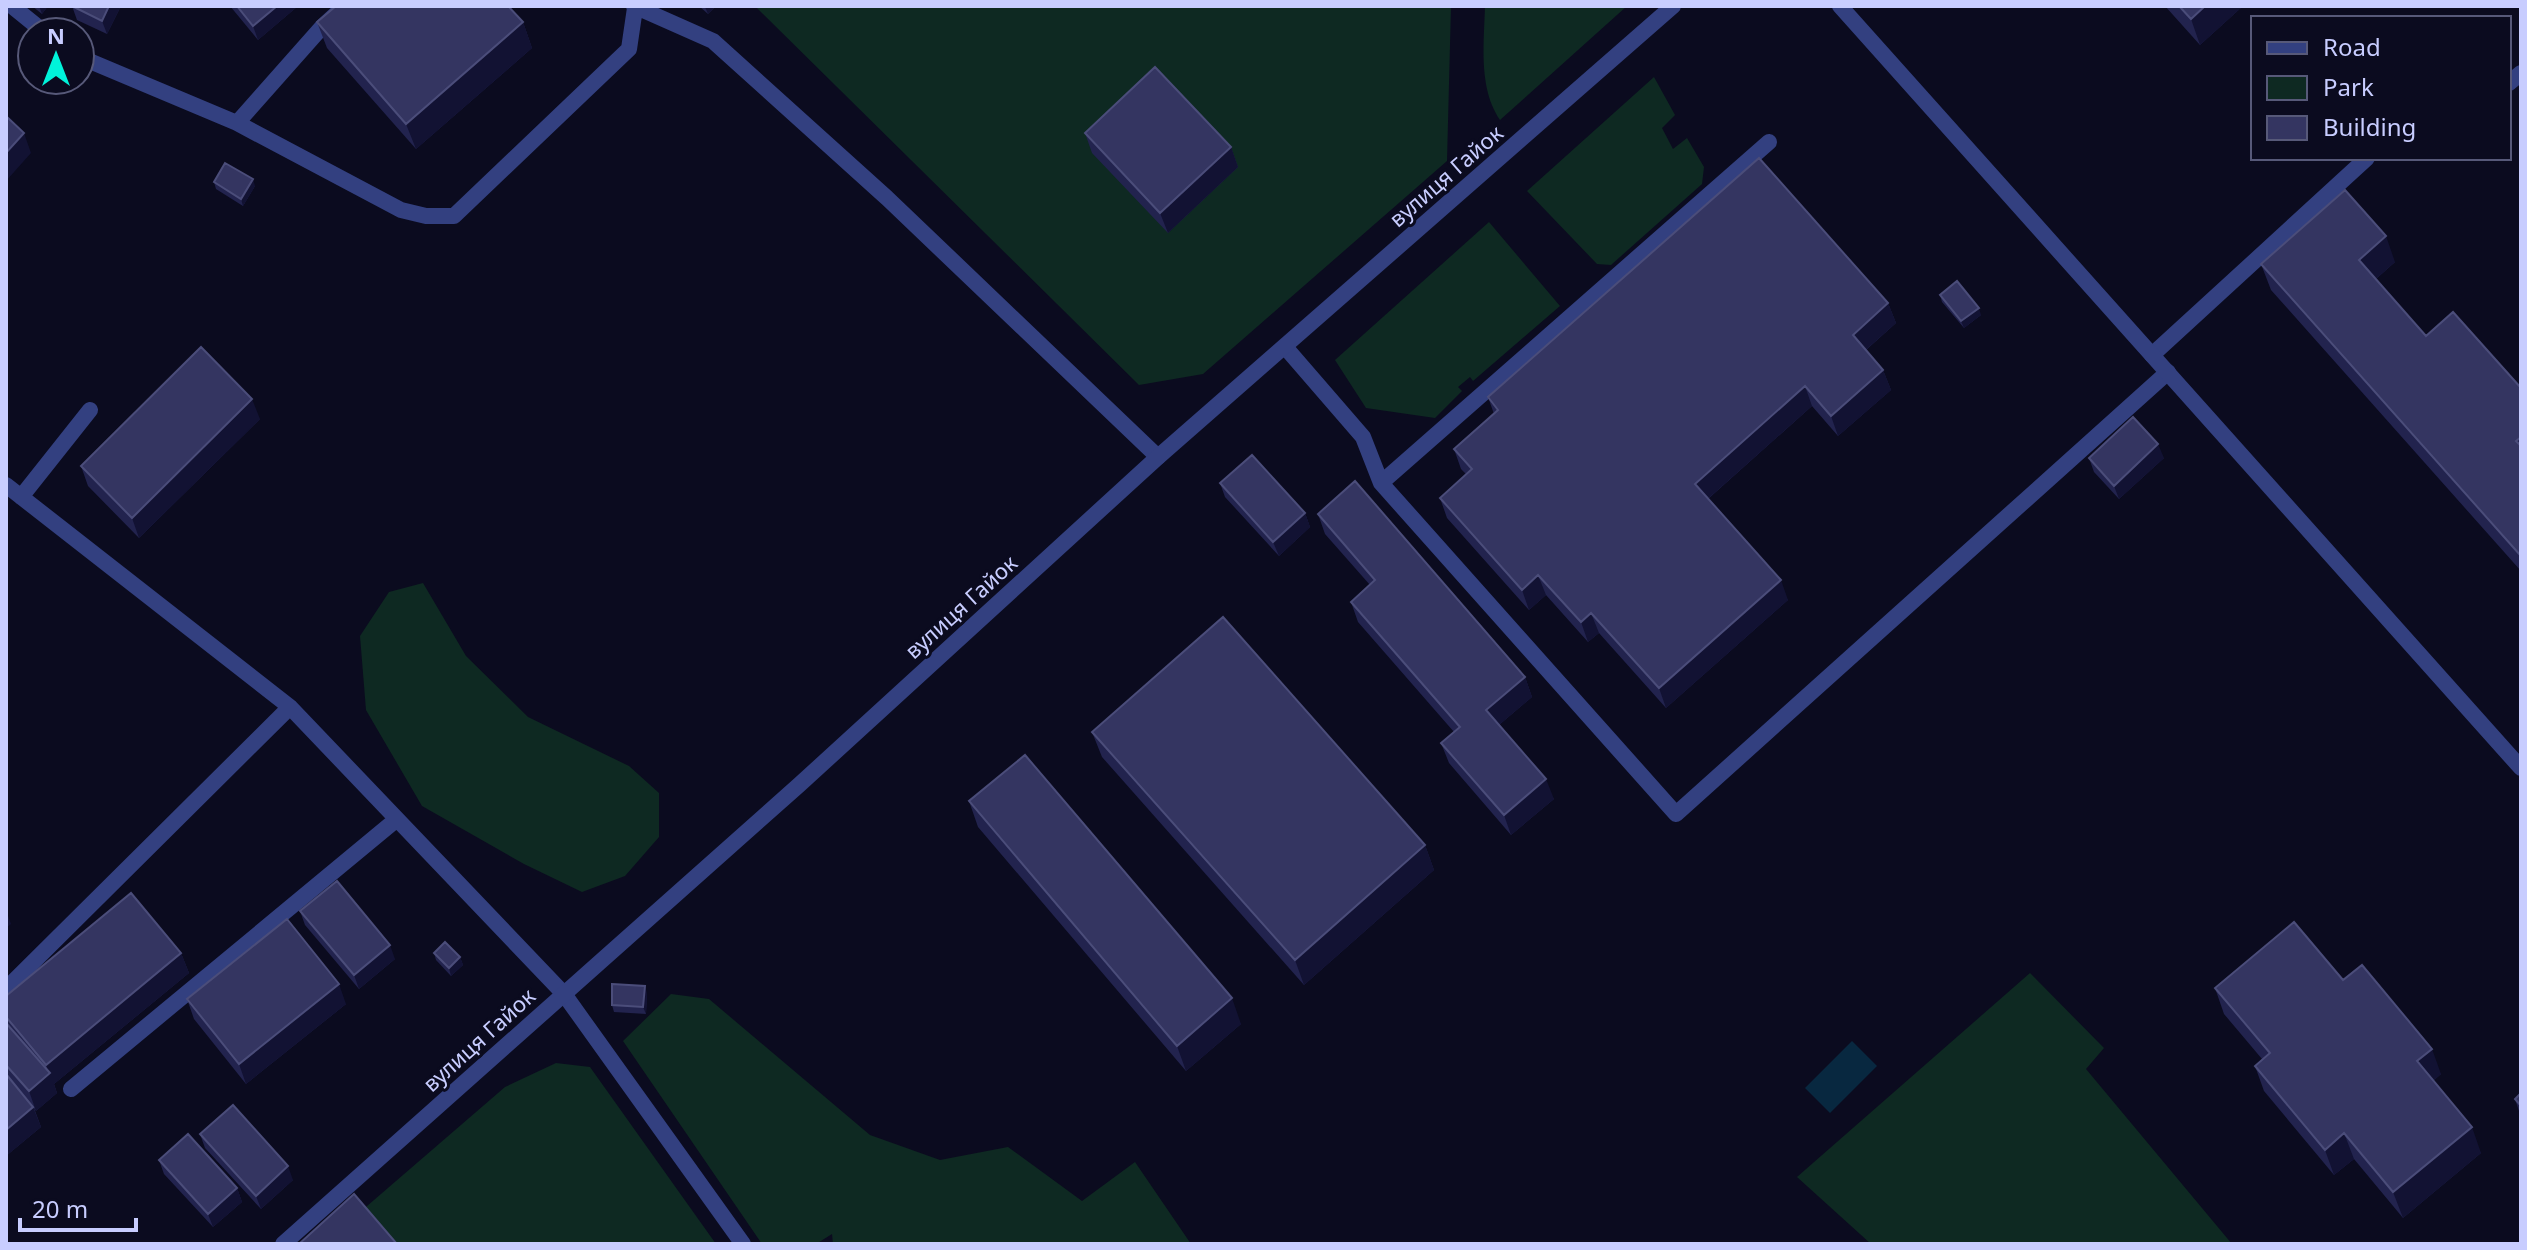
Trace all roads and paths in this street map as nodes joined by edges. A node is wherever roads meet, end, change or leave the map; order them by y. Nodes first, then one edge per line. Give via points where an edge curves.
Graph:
1 (345, 6) edge
2 (1673, 6) edge
3 (1840, 6) edge
4 (635, 7) edge
5 (96, 64) edge
6 (237, 123) junction
7 (1769, 142) dead end
8 (2365, 160) edge
9 (1286, 348) junction
10 (2152, 355) junction
11 (2168, 372) junction
12 (90, 410) dead end
13 (1158, 457) junction
14 (1381, 483) junction
15 (6, 485) edge
16 (21, 497) junction
17 (290, 707) junction
18 (2521, 768) edge
19 (397, 819) junction
20 (6, 989) edge
21 (564, 994) junction
22 (71, 1089) dead end
23 (283, 1244) edge
24 (743, 1244) edge

1 - 6 street
2 - 9 street, вулиця Гайок
3 - 10 street
4 - 6 street via 629,49 454,216 401,210
4 - 13 street via 713,41 887,198
5 - 6 street
7 - 14 street
8 - 10 street
9 - 13 street, вулиця Гайок
9 - 14 street via 1363,437
10 - 11 street
11 - 14 street via 1676,814
11 - 18 street
12 - 16 street
13 - 21 street, вулиця Гайок
15 - 16 street
16 - 17 street
17 - 19 street
17 - 20 street
19 - 21 street
19 - 22 street
21 - 23 street, вулиця Гайок
21 - 24 street

